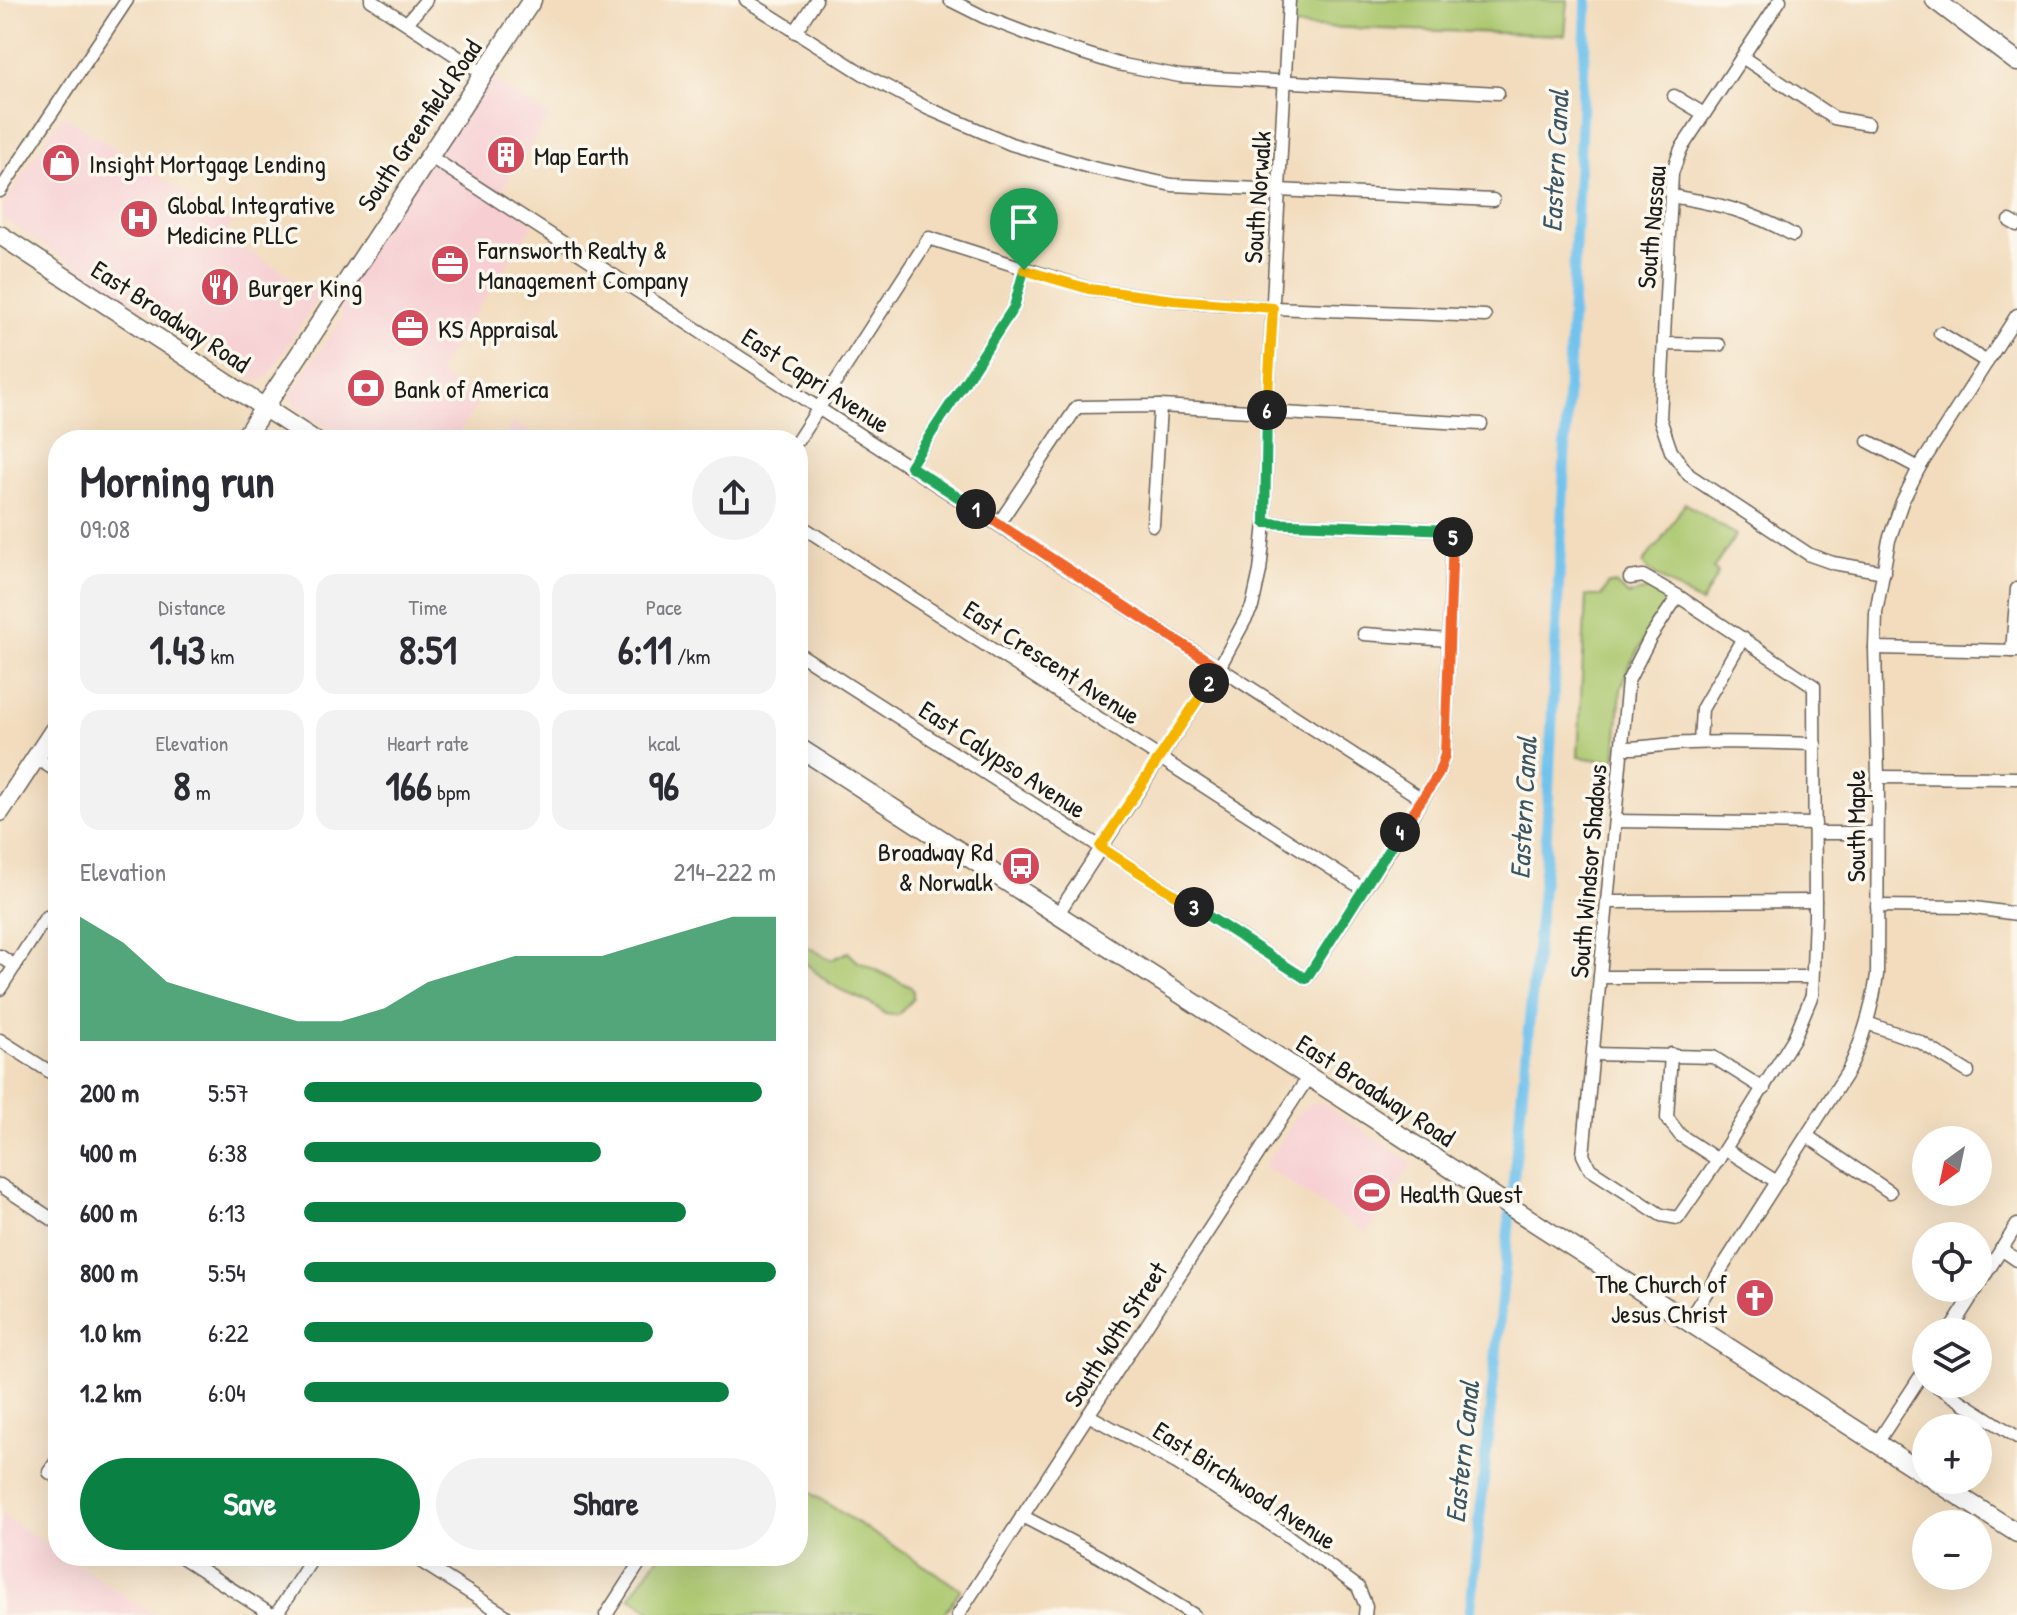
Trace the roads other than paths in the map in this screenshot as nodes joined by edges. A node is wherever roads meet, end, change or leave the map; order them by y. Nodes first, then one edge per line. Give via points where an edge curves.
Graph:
1 (127, 0) edge
2 (371, 0) edge
3 (426, 0) edge
4 (532, 0) edge
5 (746, 0) edge
6 (816, 0) edge
7 (950, 0) edge
8 (1289, 0) edge
9 (1760, 0) edge
10 (1935, 0) edge
11 (1777, 5) edge
12 (407, 23) junction
13 (795, 32) junction
14 (1742, 57) junction
15 (2017, 62) edge
16 (484, 74) junction
17 (1287, 81) junction
18 (1498, 93) dead end
19 (1674, 96) dead end
20 (1704, 114) junction
21 (1868, 124) dead end
22 (429, 156) junction
23 (1278, 190) junction
24 (0, 191) edge
25 (1671, 196) junction
26 (1493, 200) dead end
27 (0, 235) edge
28 (1793, 235) dead end
29 (1024, 270) junction
30 (1273, 308) junction
31 (2017, 315) edge
32 (1485, 316) dead end
33 (1940, 333) dead end
34 (1664, 344) junction
35 (1719, 345) dead end
36 (1987, 362) junction
37 (1160, 406) junction
38 (264, 408) junction
39 (819, 408) junction
40 (1267, 414) junction
41 (1481, 424) dead end
42 (250, 430) edge
43 (298, 430) edge
44 (805, 430) edge
45 (1868, 441) dead end
46 (910, 466) junction
47 (1919, 468) junction
48 (999, 523) junction
49 (1265, 523) junction
50 (1153, 525) dead end
51 (808, 530) edge
52 (1884, 572) junction
53 (1630, 578) dead end
54 (2017, 589) edge
55 (1678, 596) junction
56 (1364, 634) dead end
57 (1743, 638) junction
58 (1449, 640) junction
59 (1875, 648) junction
60 (2014, 651) edge
61 (808, 659) edge
62 (1219, 668) junction
63 (48, 739) edge
64 (1700, 742) junction
65 (1815, 744) junction
66 (1622, 748) junction
67 (808, 753) edge
68 (36, 758) junction
69 (1160, 758) junction
70 (48, 766) edge
71 (1878, 777) junction
72 (2017, 778) edge
73 (1422, 799) junction
74 (0, 812) edge
75 (1615, 821) junction
76 (1815, 828) junction
77 (1877, 833) junction
78 (1100, 847) junction
79 (1363, 889) junction
80 (1815, 901) junction
81 (1608, 902) junction
82 (1877, 906) junction
83 (2017, 914) edge
84 (1057, 915) junction
85 (48, 918) edge
86 (0, 956) edge
87 (15, 966) junction
88 (1600, 977) junction
89 (1812, 977) junction
90 (0, 989) edge
91 (1867, 1023) junction
92 (0, 1040) edge
93 (1593, 1054) junction
94 (1671, 1054) junction
95 (48, 1071) edge
96 (1968, 1072) dead end
97 (1309, 1076) junction
98 (1764, 1089) junction
99 (1807, 1136) junction
100 (1722, 1155) junction
101 (1777, 1182) junction
102 (0, 1185) edge
103 (1890, 1192) dead end
104 (48, 1216) edge
105 (2017, 1225) edge
106 (2001, 1249) junction
107 (2017, 1260) edge
108 (1992, 1263) edge
109 (1688, 1321) junction
110 (1912, 1392) edge
111 (1956, 1398) edge
112 (1088, 1415) junction
113 (2017, 1437) edge
114 (1877, 1443) junction
115 (1912, 1466) edge
116 (1956, 1494) edge
117 (1022, 1516) junction
118 (2017, 1533) edge
119 (196, 1566) edge
120 (307, 1566) edge
121 (428, 1566) edge
122 (638, 1566) edge
123 (1365, 1610) edge
124 (274, 1615) edge
125 (505, 1615) edge
126 (606, 1615) edge
127 (958, 1615) edge
128 (1194, 1615) edge

1 - 24 street
2 - 12 street
3 - 12 street
4 - 16 main road, South Greenfield Road
5 - 13 street
6 - 13 street
7 - 17 street via 1054,44 1118,64 1180,76
8 - 17 street, South Norwalk
9 - 11 street
10 - 15 main road
11 - 14 street, South Nassau
12 - 16 street
13 - 23 street via 927,108 1011,144 1172,185
14 - 20 street, South Nassau
14 - 21 street via 1834,118
16 - 22 main road, South Greenfield Road
17 - 18 street
17 - 23 street, South Norwalk
19 - 20 street
20 - 25 street, South Nassau via 1681,149
22 - 38 main road, South Greenfield Road
22 - 39 street, East Capri Avenue
23 - 26 street
23 - 30 street, South Norwalk
25 - 28 street via 1727,205
25 - 34 street, South Nassau
27 - 38 main road, East Broadway Road
29 - 30 street via 1089,289
29 - 39 street via 929,238
29 - 46 street via 1014,307
30 - 32 street
30 - 40 street, South Norwalk
31 - 36 street, South Maple
33 - 36 street
34 - 35 street
34 - 52 street, South Nassau via 1660,419 1671,451 1689,475 1810,555
36 - 47 street, South Maple
37 - 40 street
37 - 48 street via 1077,407
37 - 50 street
38 - 42 main road, South Greenfield Road
38 - 43 main road, East Broadway Road
39 - 44 street
39 - 46 street, East Capri Avenue
40 - 41 street
40 - 49 street, South Norwalk
45 - 47 street
46 - 48 street, East Capri Avenue
47 - 52 street, South Maple via 1889,540
48 - 62 street, East Capri Avenue
49 - 58 street via 1453,530
49 - 62 street, South Norwalk via 1252,607
51 - 69 street, East Crescent Avenue
52 - 59 street, South Maple
53 - 55 street via 1643,576
54 - 60 street
55 - 57 street
55 - 66 street, South Windsor Shadows via 1628,681
56 - 58 street
57 - 64 street via 1702,709
57 - 65 street via 1814,686
58 - 73 street via 1445,755
59 - 60 street
59 - 71 street, South Maple
61 - 78 street, East Calypso Avenue
62 - 69 street, South Norwalk
62 - 73 street, East Capri Avenue
63 - 68 main road
64 - 65 street
64 - 66 street
65 - 76 street
66 - 75 street, South Windsor Shadows
67 - 84 main road, East Broadway Road
68 - 70 street
68 - 74 main road
69 - 78 street, South Norwalk
69 - 79 street, East Crescent Avenue
71 - 72 street
71 - 77 street, South Maple
73 - 79 street
75 - 76 street
75 - 81 street, South Windsor Shadows
76 - 77 street
76 - 80 street
77 - 82 street, South Maple
78 - 79 street, East Calypso Avenue via 1306,979
78 - 84 street, South Norwalk
80 - 81 street
80 - 89 street
81 - 88 street, South Windsor Shadows
82 - 83 street via 1968,907
82 - 91 street, South Maple via 1877,975
84 - 97 main road, East Broadway Road
85 - 87 street
86 - 87 street
87 - 90 street
88 - 89 street
88 - 93 street, South Windsor Shadows
89 - 98 street via 1805,1014
91 - 96 street via 1920,1042
91 - 99 street, South Maple via 1848,1071
92 - 95 street
93 - 94 street
93 - 100 street, South Windsor Shadows via 1583,1155 1590,1169 1661,1215 1678,1218
94 - 98 street via 1713,1057
94 - 100 street via 1667,1118 1680,1135
97 - 109 main road, East Broadway Road
97 - 112 street, South 40th Street
98 - 100 street
99 - 101 street, South Maple
99 - 103 street
100 - 101 street
101 - 109 street, South Maple
102 - 104 street
105 - 106 street
106 - 107 street
106 - 108 street
109 - 114 main road, East Broadway Road
110 - 114 street
111 - 113 street
112 - 117 street, South 40th Street
112 - 123 street, East Birchwood Avenue via 1178,1464 1281,1531 1358,1587
114 - 115 main road, East Broadway Road
116 - 118 main road
117 - 127 street, South 40th Street
117 - 128 street
119 - 124 street
120 - 124 street
121 - 125 street
122 - 126 street

